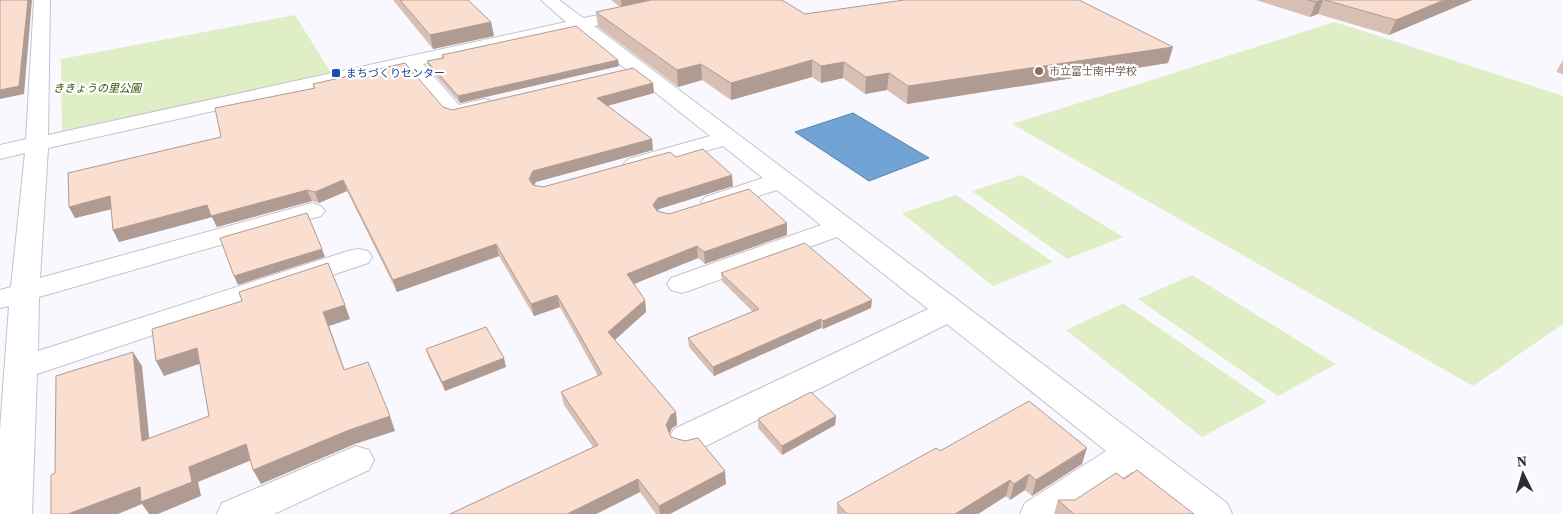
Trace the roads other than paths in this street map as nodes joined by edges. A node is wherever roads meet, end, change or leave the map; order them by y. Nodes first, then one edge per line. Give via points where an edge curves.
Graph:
1 (42, 0) edge
2 (549, 0) edge
3 (609, 18) edge
4 (582, 24) junction
5 (411, 62) junction
6 (640, 69) junction
7 (612, 76) edge
8 (500, 102) edge
9 (728, 138) junction
10 (37, 144) junction
11 (0, 152) edge
12 (613, 170) edge
13 (783, 180) junction
14 (312, 210) dead end
15 (688, 210) edge
16 (842, 226) junction
17 (358, 257) dead end
18 (680, 284) dead end
19 (12, 295) edge
20 (951, 310) junction
21 (21, 368) junction
22 (686, 439) edge
23 (9, 441) edge
24 (1133, 452) junction
25 (356, 460) dead end
26 (13, 514) edge
27 (236, 514) edge
28 (1039, 514) edge
29 (1213, 514) edge

1 - 10 street
2 - 4 street
3 - 4 street
4 - 5 street
4 - 6 street
5 - 8 street via 454,112
5 - 10 street
6 - 7 street
6 - 9 street
9 - 12 street
9 - 13 street
10 - 11 street
10 - 19 street
13 - 15 street
13 - 16 street
14 - 19 street
16 - 18 street
16 - 20 street
17 - 21 street
19 - 21 street
20 - 22 street
20 - 24 street
21 - 23 street
23 - 26 street
24 - 28 street
24 - 29 street
25 - 27 street

